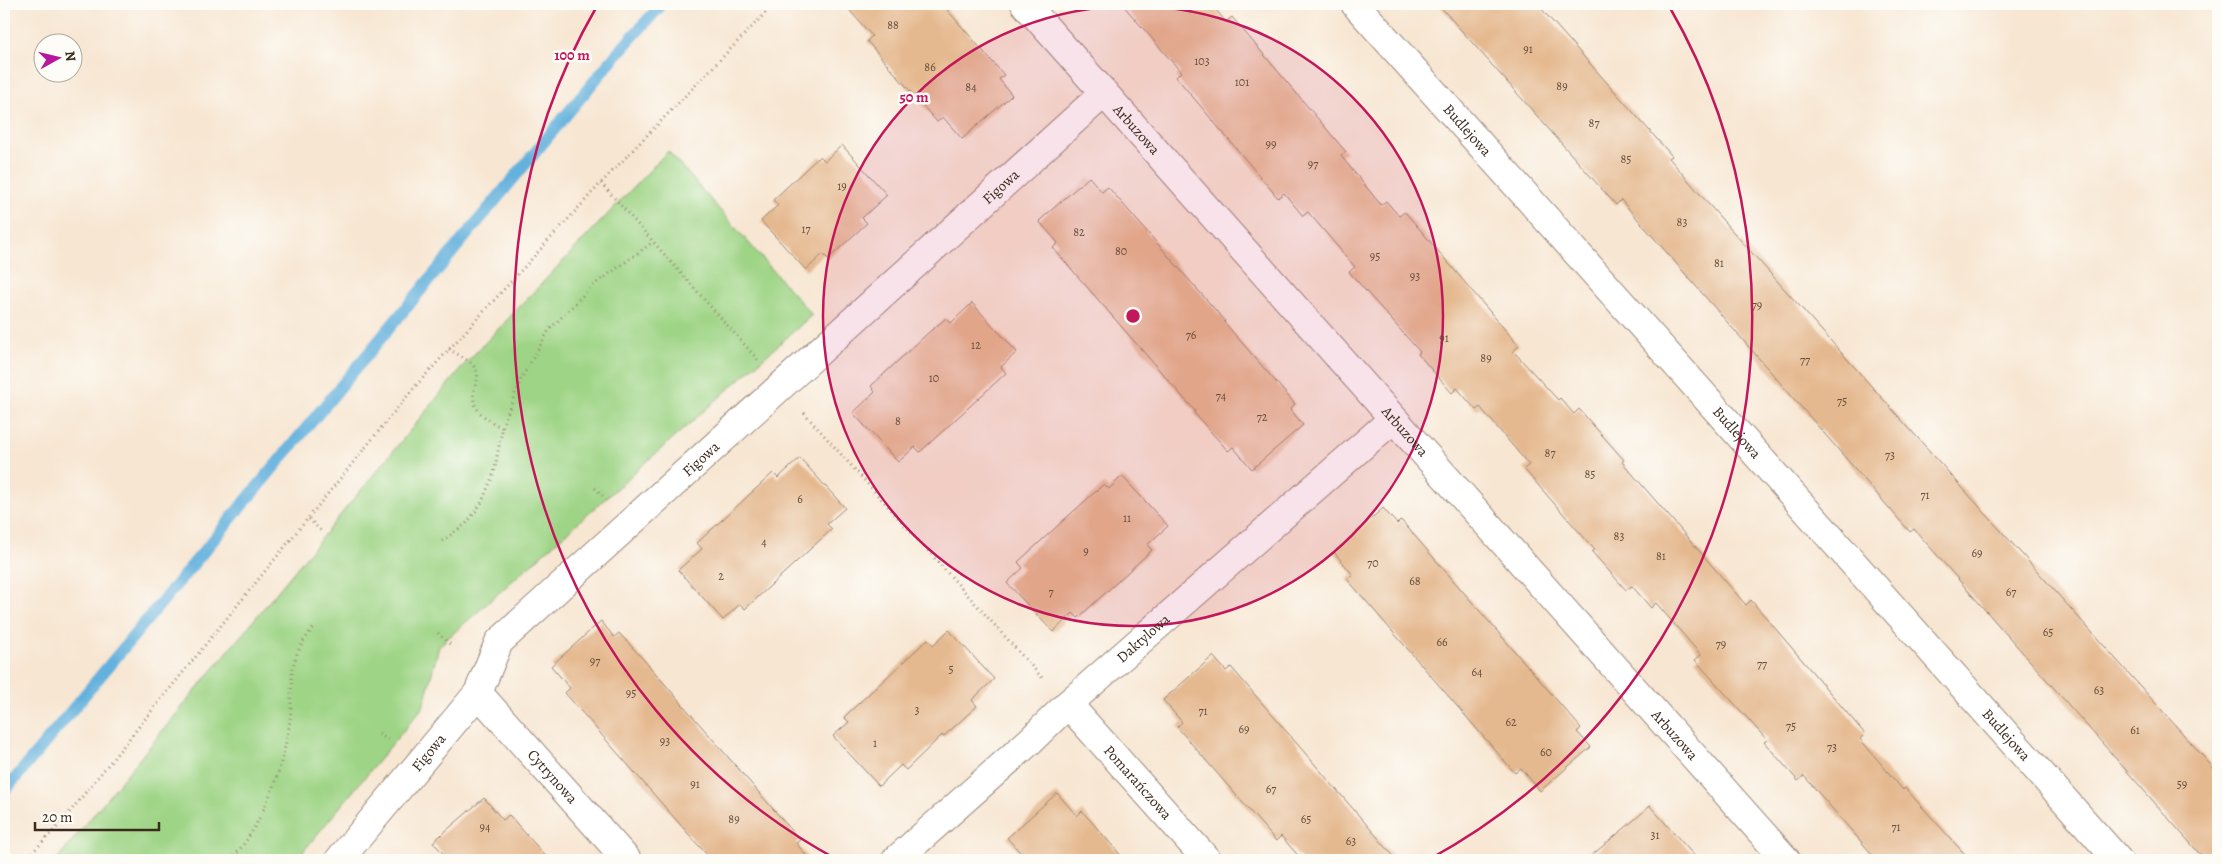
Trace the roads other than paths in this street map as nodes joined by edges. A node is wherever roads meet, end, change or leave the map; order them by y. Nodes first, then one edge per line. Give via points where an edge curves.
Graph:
1 (1025, 4) edge
2 (1355, 4) edge
3 (1104, 93) junction
4 (1393, 419) junction
5 (478, 693) junction
6 (1068, 704) junction
7 (338, 860) edge
8 (628, 860) edge
9 (896, 860) edge
10 (1207, 860) edge
11 (1786, 860) edge
12 (2118, 860) edge

1 - 3 street, Arbuzowa
2 - 12 street, Budlejowa
3 - 4 street, Arbuzowa
3 - 5 street, Figowa via 499,642
4 - 6 street, Daktylowa
4 - 11 street, Arbuzowa
5 - 7 street, Figowa
5 - 8 street, Cytrynowa
6 - 9 street, Daktylowa
6 - 10 street, Pomarańczowa

